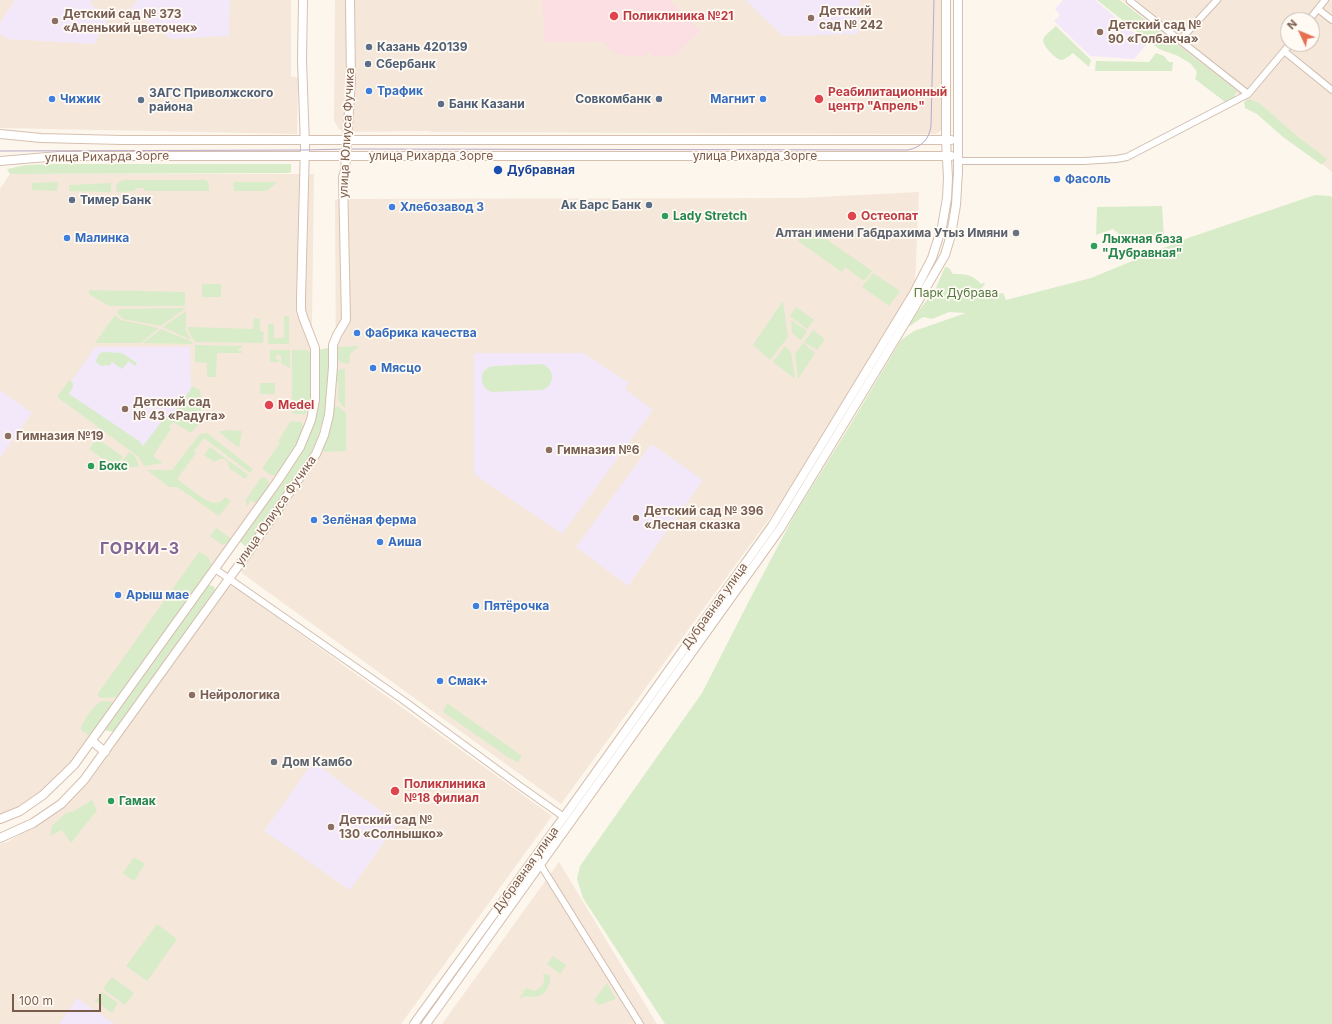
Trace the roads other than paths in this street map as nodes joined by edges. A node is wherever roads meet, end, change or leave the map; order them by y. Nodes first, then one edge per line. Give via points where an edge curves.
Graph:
1 (303, 0) edge
2 (350, 0) edge
3 (946, 0) edge
4 (958, 0) edge
5 (1217, 0) edge
6 (1325, 0) edge
7 (1131, 1) edge
8 (1318, 9) junction
9 (1316, 12) edge
10 (1332, 20) edge
11 (1180, 40) junction
12 (1283, 52) edge
13 (1285, 52) edge
14 (1332, 90) edge
15 (1248, 94) junction
16 (0, 134) edge
17 (305, 140) junction
18 (347, 140) junction
19 (946, 140) junction
20 (958, 140) junction
21 (345, 156) junction
22 (947, 156) junction
23 (305, 157) junction
24 (958, 159) junction
25 (0, 161) edge
26 (215, 568) junction
27 (229, 578) junction
28 (92, 741) junction
29 (106, 752) junction
30 (0, 819) edge
31 (568, 819) junction
32 (0, 838) edge
33 (540, 864) junction
34 (500, 906) junction
35 (507, 911) junction
36 (414, 1024) edge
37 (426, 1024) edge
38 (640, 1024) edge

1 - 17 street, улица Юлиуса Фучика
2 - 18 street, улица Юлиуса Фучика via 351,80
3 - 19 street, Дубравная улица
4 - 20 street, Дубравная улица
5 - 11 street
6 - 8 street
7 - 11 street
8 - 9 street
8 - 10 street
11 - 15 street
12 - 15 street
13 - 14 street
15 - 24 street via 1127,157 1084,161
16 - 17 street, улица Рихарда Зорге via 122,140
17 - 18 street, улица Рихарда Зорге
17 - 23 street, улица Юлиуса Фучика
18 - 19 street, улица Рихарда Зорге
18 - 21 street, улица Юлиуса Фучика
19 - 20 street, улица Рихарда Зорге
19 - 22 street, Дубравная улица
20 - 24 street, Дубравная улица
21 - 22 street, улица Рихарда Зорге
21 - 23 street, улица Рихарда Зорге
21 - 27 street, улица Юлиуса Фучика via 343,177 346,320 333,345 329,415 324,435 316,454
22 - 24 street, улица Рихарда Зорге
22 - 31 street, Дубравная улица via 947,198 942,227 932,258 914,293 772,526
23 - 25 street, улица Рихарда Зорге via 59,156
23 - 26 street, улица Юлиуса Фучика via 300,298 303,317 315,348 315,400 311,420 300,447
24 - 31 street, Дубравная улица via 956,205 945,255 780,529
26 - 27 street
26 - 28 street, улица Юлиуса Фучика
27 - 29 street, улица Юлиуса Фучика
27 - 31 street
28 - 29 street
28 - 30 street, улица Юлиуса Фучика via 50,790 20,811
29 - 32 street, улица Юлиуса Фучика via 64,801 33,823
31 - 33 street, Дубравная улица
31 - 34 street, Дубравная улица
33 - 35 street, Дубравная улица
33 - 38 street
34 - 35 street
34 - 36 street, Дубравная улица
35 - 37 street, Дубравная улица

